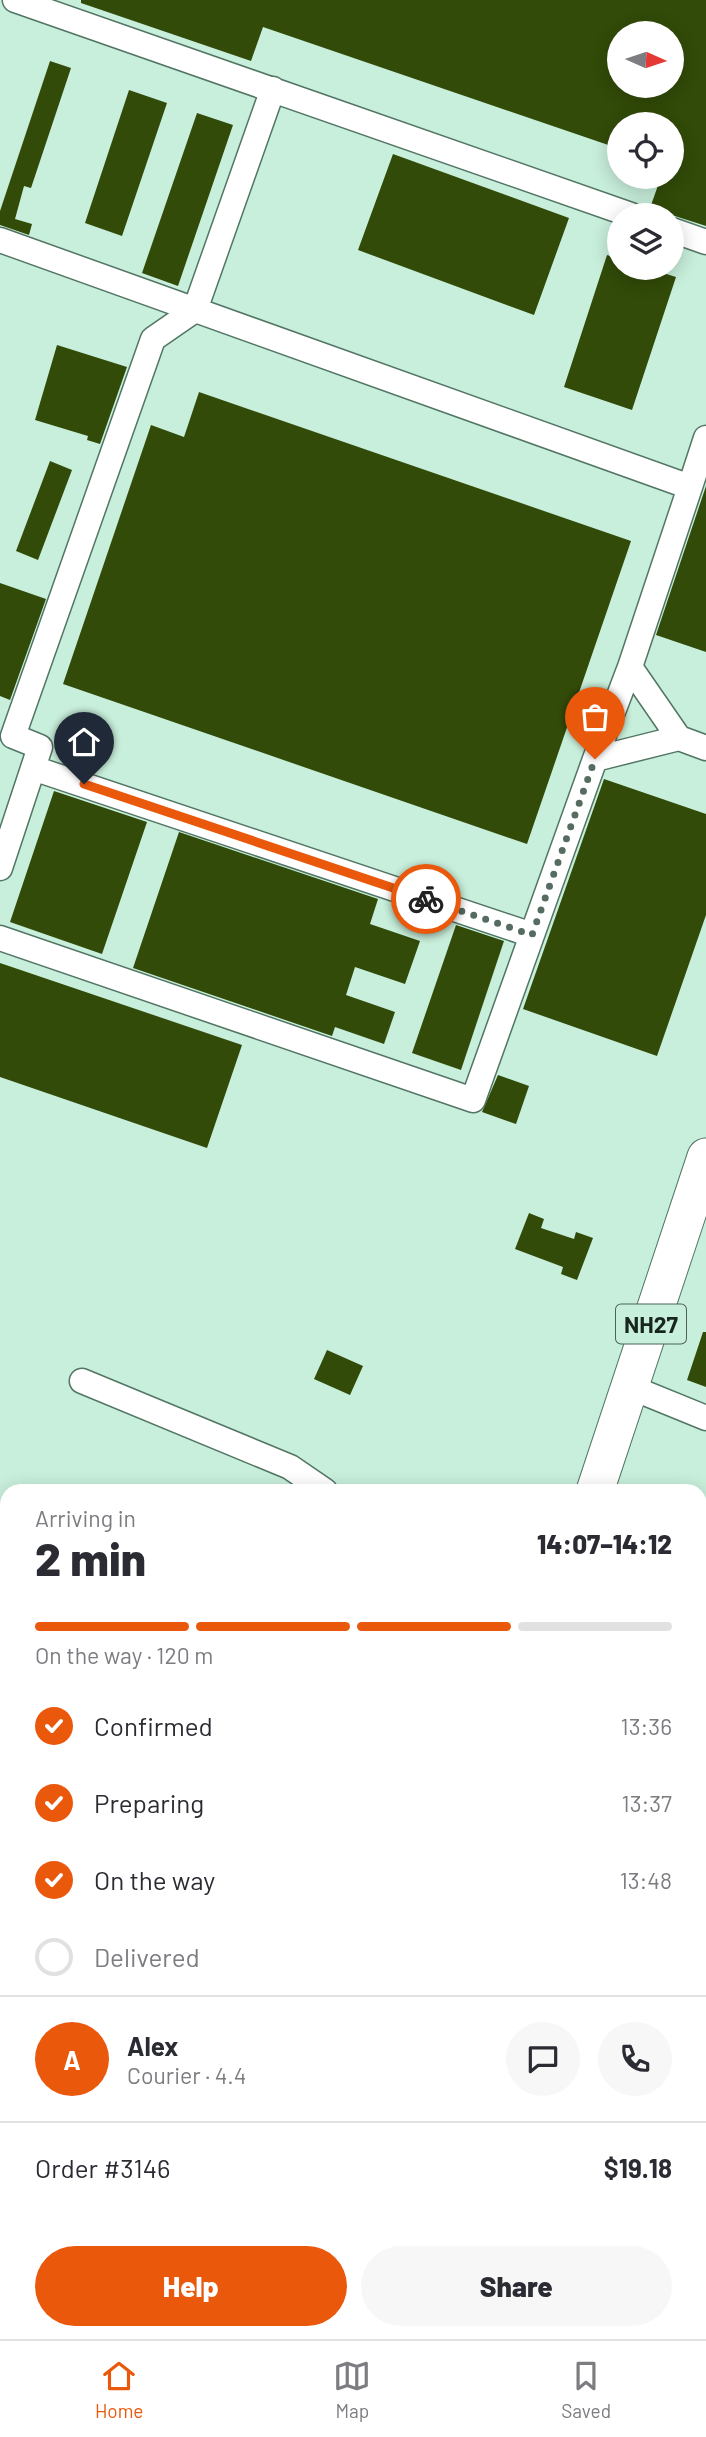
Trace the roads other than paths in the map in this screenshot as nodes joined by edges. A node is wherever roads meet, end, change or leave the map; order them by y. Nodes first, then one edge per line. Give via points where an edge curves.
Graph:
1 (15, 0) edge
2 (273, 89) junction
3 (607, 207) edge
4 (684, 234) edge
5 (0, 240) edge
6 (706, 242) edge
7 (195, 310) junction
8 (706, 438) edge
9 (690, 487) junction
10 (630, 667) junction
11 (678, 738) junction
12 (706, 748) edge
13 (595, 759) junction
14 (33, 768) junction
15 (0, 869) edge
16 (532, 935) junction
17 (0, 938) edge
18 (706, 1157) edge
19 (82, 1381) dead end
20 (630, 1387) junction
21 (706, 1419) edge
22 (315, 1484) edge
23 (597, 1484) edge

1 - 2 street
2 - 3 street
2 - 7 street
4 - 6 street
5 - 7 street
7 - 9 street
7 - 14 street via 153,339 13,736 40,747
8 - 9 street
9 - 10 street
10 - 11 street
10 - 13 street
11 - 12 street
11 - 13 street
13 - 16 street
14 - 15 street
14 - 16 street
16 - 17 street via 472,1100
18 - 20 highway, NH27
19 - 22 street via 290,1467
20 - 21 street
20 - 23 highway, NH27

